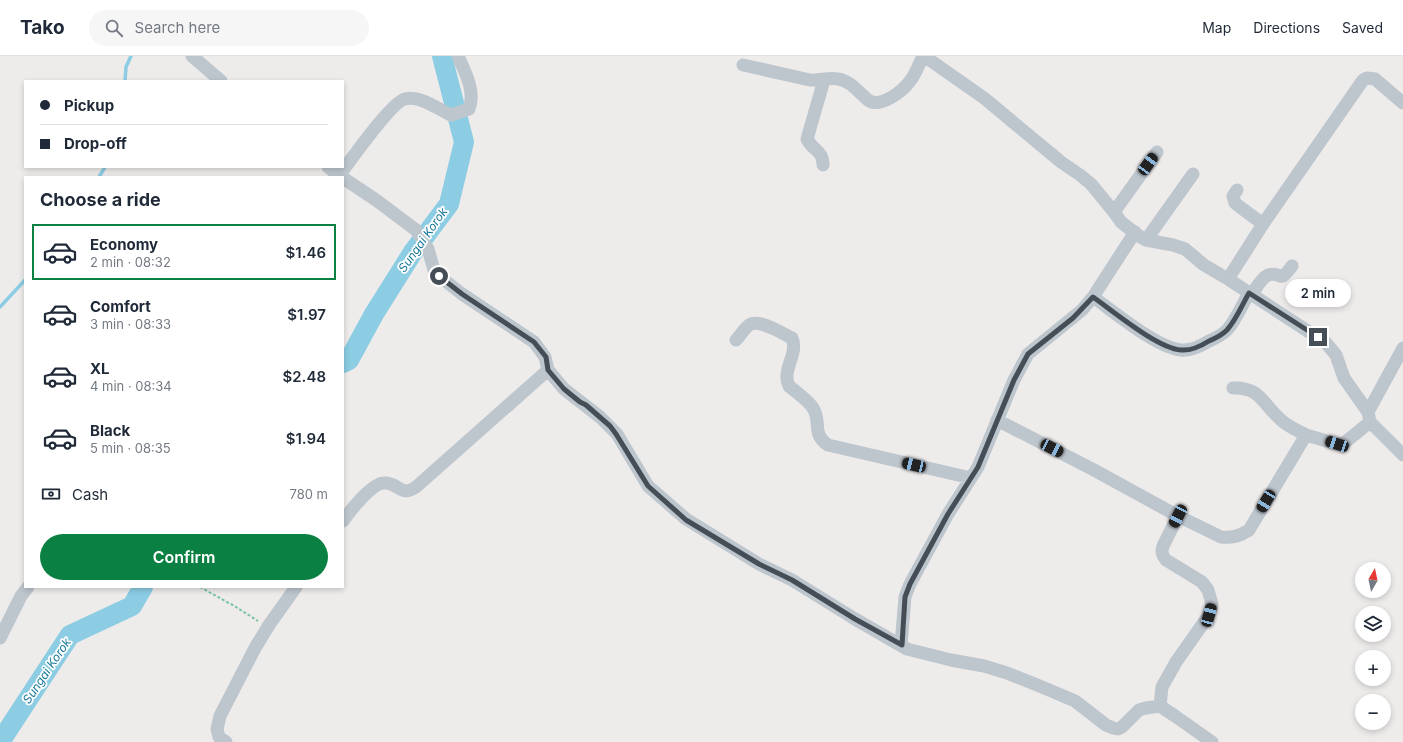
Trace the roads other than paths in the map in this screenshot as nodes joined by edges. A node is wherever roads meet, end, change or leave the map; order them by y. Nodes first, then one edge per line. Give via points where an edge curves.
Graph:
1 (192, 56) edge
2 (458, 56) edge
3 (923, 56) edge
4 (743, 65) dead end
5 (221, 80) edge
6 (824, 80) junction
7 (1402, 101) edge
8 (1157, 152) dead end
9 (823, 165) dead end
10 (329, 168) edge
11 (1194, 174) dead end
12 (339, 176) edge
13 (341, 176) edge
14 (344, 180) edge
15 (1237, 190) dead end
16 (1114, 212) junction
17 (1263, 224) junction
18 (1135, 232) junction
19 (1146, 240) junction
20 (1292, 266) dead end
21 (1228, 279) junction
22 (1250, 294) junction
23 (1093, 297) junction
24 (736, 340) dead end
25 (1403, 348) edge
26 (548, 370) junction
27 (1233, 388) dead end
28 (1369, 417) junction
29 (997, 420) junction
30 (1306, 435) junction
31 (1403, 455) edge
32 (971, 478) junction
33 (1178, 516) junction
34 (344, 520) edge
35 (27, 588) edge
36 (295, 588) edge
37 (0, 638) edge
38 (902, 645) junction
39 (1160, 706) junction
40 (226, 742) edge
41 (1212, 742) edge

1 - 5 street
2 - 13 street via 471,89 472,101 469,109 451,115 418,99 405,99 396,103
3 - 6 street via 910,82 890,99 882,101 869,101 853,86 838,79
3 - 16 street via 984,98 1091,184
4 - 6 street via 810,80
6 - 9 street via 807,139 821,154
7 - 17 street via 1375,79 1363,80
8 - 16 street
10 - 12 street
11 - 19 street
14 - 26 street via 416,230 428,249 434,270 439,276 534,342 546,357
15 - 17 street via 1233,196 1235,203
16 - 18 street via 1121,222
17 - 21 street
18 - 19 street
18 - 23 street
19 - 21 street via 1186,249 1204,265
20 - 22 street via 1285,276 1266,276
21 - 22 street
22 - 23 street via 1227,329 1200,347 1186,350 1179,350 1156,341
22 - 28 street via 1326,343 1336,355 1344,378
23 - 29 street via 1073,318 1028,354
24 - 32 street via 749,324 756,322 792,338 793,351 786,376 787,382 813,407 819,436 828,445
25 - 28 street
26 - 34 street via 416,487 404,492 386,482 378,484
26 - 38 street via 564,389 610,426 648,486 686,520
27 - 30 street via 1245,388 1253,392 1278,418
28 - 30 street via 1343,444
28 - 31 street
29 - 32 street
29 - 33 street
30 - 33 street via 1249,530 1239,536 1221,537
32 - 38 street via 941,526 910,584 905,597
33 - 39 street via 1161,551 1166,560 1202,582 1208,590 1212,604 1209,615 1176,662 1162,688
35 - 37 street
36 - 40 street via 255,648 220,716 217,729 219,737
38 - 39 street via 907,649 990,668 1042,687 1074,701 1113,728 1118,729 1139,710
39 - 41 street

